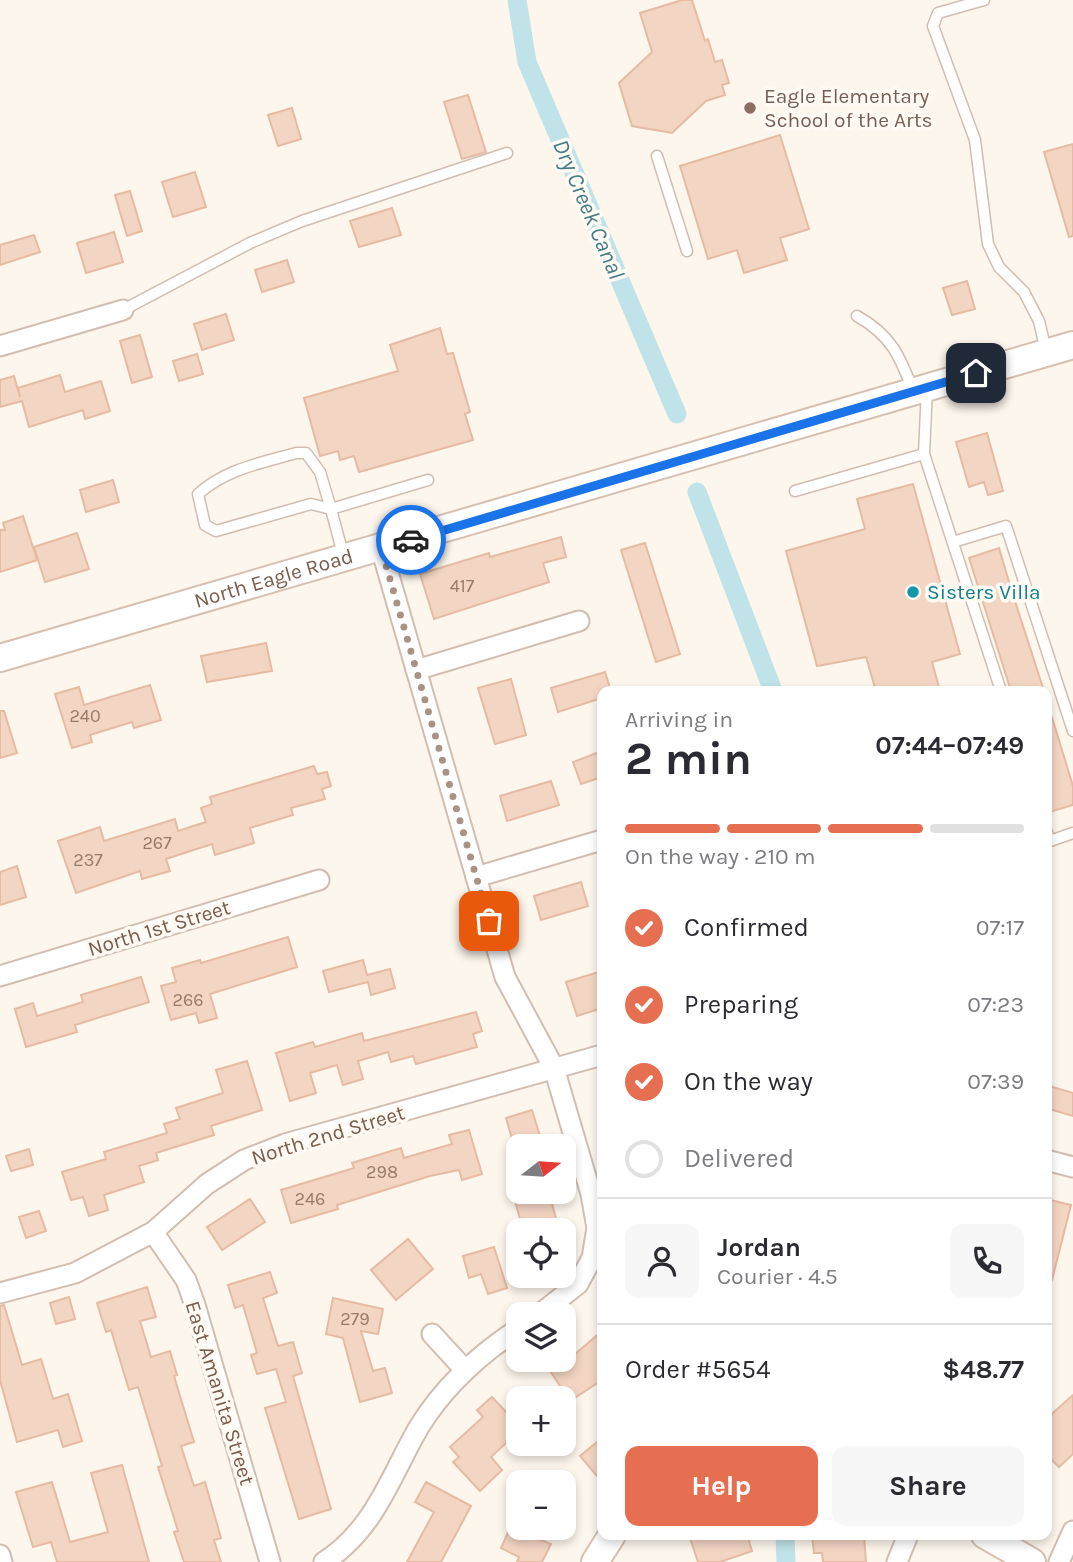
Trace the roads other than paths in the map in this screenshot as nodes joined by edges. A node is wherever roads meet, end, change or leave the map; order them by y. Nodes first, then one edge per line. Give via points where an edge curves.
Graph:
1 (984, 0) edge
2 (507, 153) dead end
3 (657, 156) dead end
4 (687, 251) dead end
5 (123, 310) joint
6 (857, 316) dead end
7 (1073, 345) edge
8 (0, 346) edge
9 (1047, 352) junction
10 (920, 390) junction
11 (924, 454) junction
12 (428, 480) dead end
13 (796, 491) dead end
14 (331, 509) junction
15 (953, 542) junction
16 (381, 548) junction
17 (344, 558) junction
18 (579, 621) dead end
19 (0, 658) edge
20 (416, 670) junction
21 (999, 686) edge
22 (1073, 731) edge
23 (1073, 833) edge
24 (1052, 840) edge
25 (597, 841) edge
26 (476, 877) junction
27 (319, 880) dead end
28 (0, 976) edge
29 (597, 1056) edge
30 (554, 1068) junction
31 (1052, 1162) edge
32 (1073, 1167) edge
33 (153, 1233) junction
34 (0, 1293) edge
35 (555, 1302) edge
36 (432, 1334) dead end
37 (506, 1338) edge
38 (465, 1370) junction
39 (1073, 1531) edge
40 (609, 1540) edge
41 (906, 1540) edge
42 (994, 1540) edge
43 (0, 1555) edge
44 (2, 1562) edge
45 (270, 1562) edge
46 (324, 1562) edge
47 (595, 1562) edge
48 (897, 1562) edge
49 (1032, 1562) edge
50 (1059, 1562) edge

1 - 9 lane via 938,13 933,26 975,140 988,244 999,267 1024,292 1039,321
2 - 5 lane via 302,221
3 - 4 lane
5 - 8 street
6 - 10 lane via 879,328
7 - 9 main road, North Eagle Road
9 - 10 main road, North Eagle Road
10 - 11 lane
10 - 16 main road, North Eagle Road
11 - 13 lane
11 - 15 lane
12 - 14 lane
14 - 14 lane via 312,504 216,531 205,524 198,494 229,472 306,453 320,472
14 - 17 lane
15 - 21 lane
15 - 22 lane via 1006,526
16 - 17 main road, North Eagle Road
16 - 20 street
17 - 19 main road, North Eagle Road
18 - 20 street
20 - 26 street
23 - 24 lane
25 - 26 street
26 - 30 street via 505,977
27 - 28 street, North 1st Street
29 - 30 street, North 2nd Street
30 - 33 street, North 2nd Street via 285,1144 244,1160 206,1184
30 - 35 street via 597,1228 592,1258 578,1284
31 - 32 street
33 - 34 street, North 2nd Street via 75,1273
33 - 45 street, East Amanita Street via 186,1280 195,1305
36 - 38 street
37 - 38 street
38 - 46 street via 421,1424 379,1506 348,1546
39 - 50 street
40 - 47 main road
41 - 48 street
42 - 49 main road
43 - 44 street

